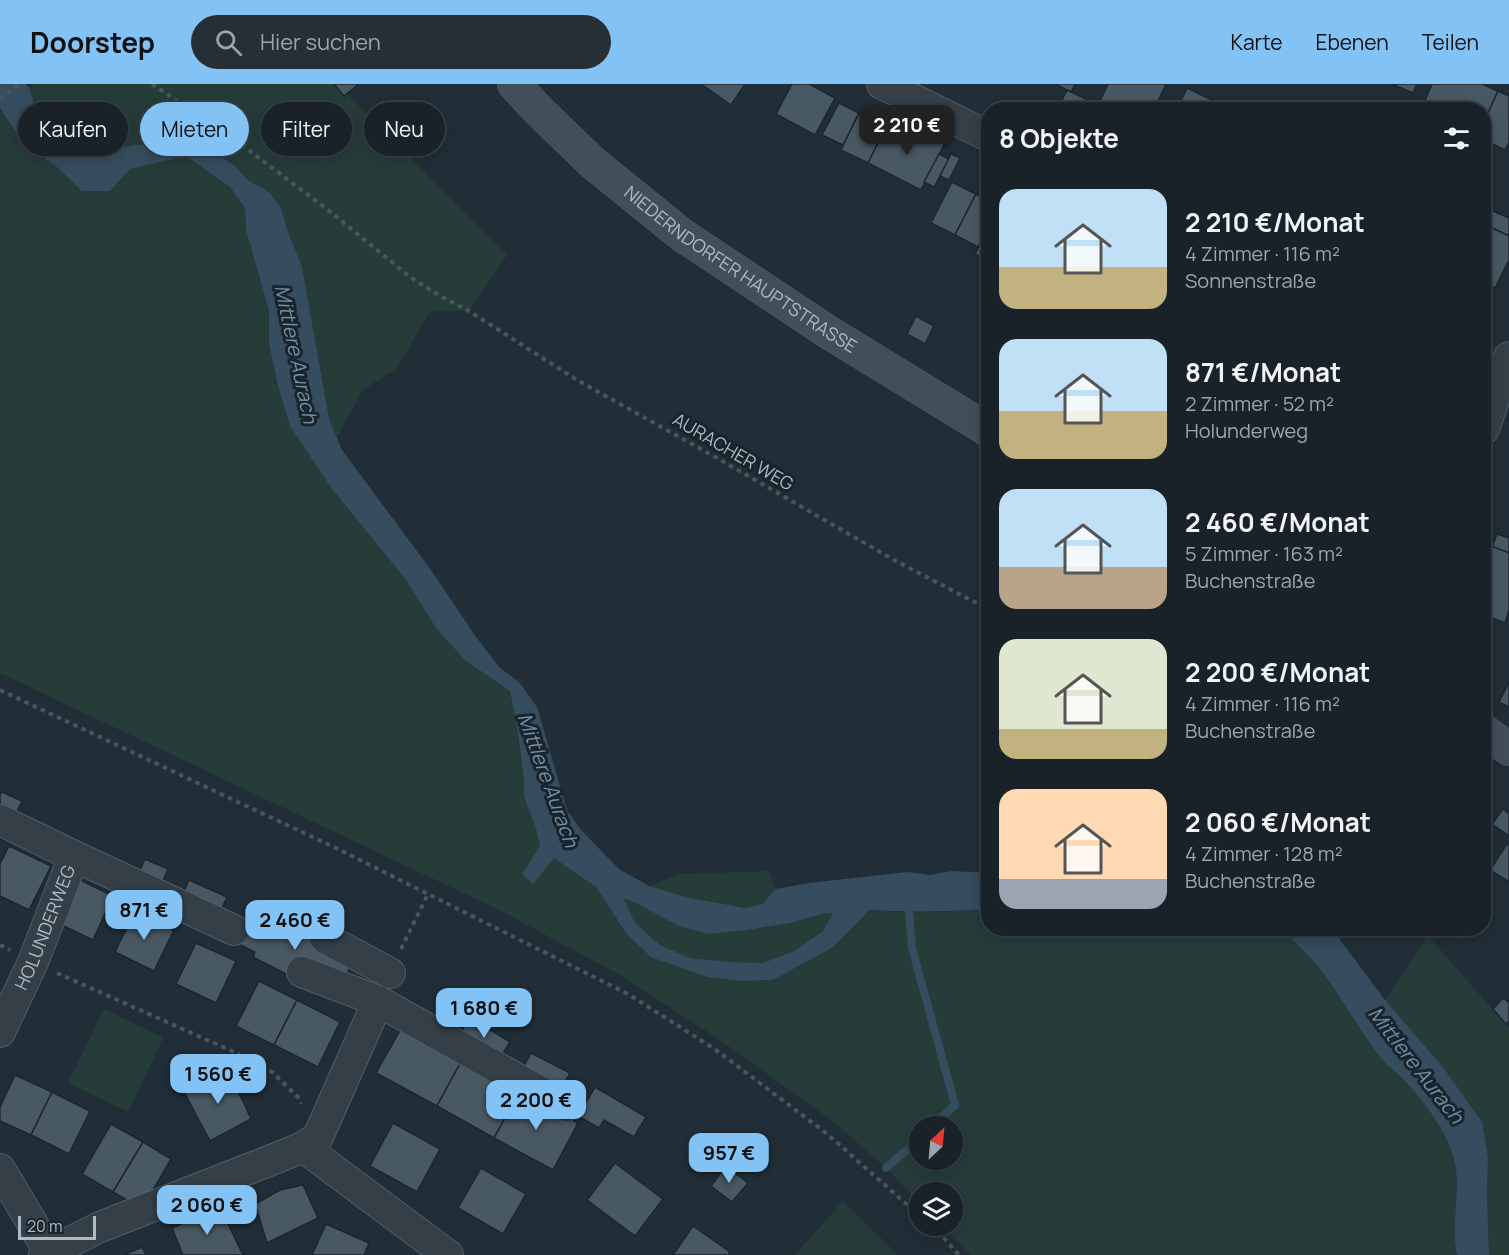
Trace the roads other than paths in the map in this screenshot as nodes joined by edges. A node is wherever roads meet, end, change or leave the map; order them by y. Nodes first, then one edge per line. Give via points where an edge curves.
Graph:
1 (514, 84) edge
2 (882, 84) edge
3 (981, 133) edge
4 (1502, 364) edge
5 (1491, 404) edge
6 (981, 426) edge
7 (1491, 736) edge
8 (1509, 749) edge
9 (0, 820) edge
10 (74, 856) junction
11 (234, 930) dead end
12 (325, 938) dead end
13 (302, 972) dead end
14 (390, 973) dead end
15 (378, 1001) junction
16 (0, 1032) edge
17 (566, 1106) dead end
18 (310, 1142) junction
19 (0, 1169) edge
20 (48, 1254) edge
21 (448, 1255) edge

1 - 6 street, NIEDERNDORFER HAUPTSTRASSE via 593,163 682,235 828,332
2 - 3 street
4 - 5 street
7 - 8 street
9 - 10 street, HOLUNDERWEG
10 - 11 street, HOLUNDERWEG
10 - 16 street, HOLUNDERWEG via 33,962
12 - 14 street
13 - 15 street
15 - 17 street
15 - 18 street
18 - 20 street via 100,1227
18 - 21 street
19 - 20 street

